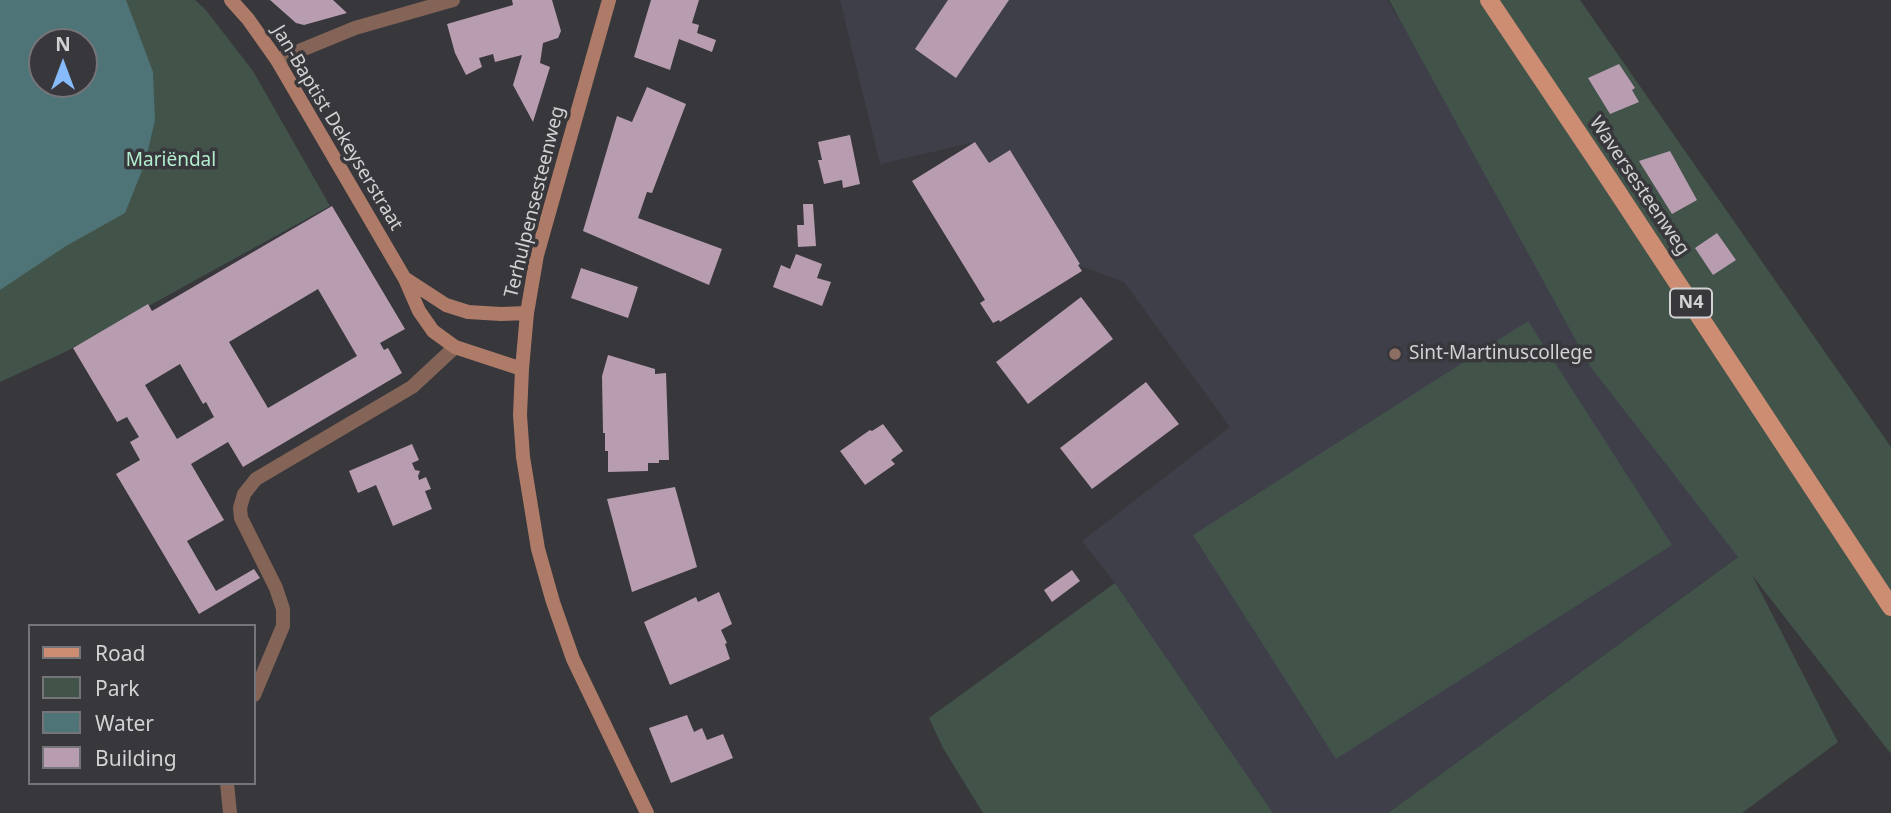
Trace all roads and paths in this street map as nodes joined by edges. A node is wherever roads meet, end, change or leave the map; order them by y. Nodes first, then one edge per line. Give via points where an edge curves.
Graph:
1 (231, 0) edge
2 (453, 0) edge
3 (609, 0) edge
4 (1489, 0) edge
5 (277, 60) junction
6 (405, 278) junction
7 (527, 313) junction
8 (455, 347) junction
9 (522, 369) junction
10 (1891, 607) edge
11 (256, 690) edge
12 (227, 785) edge
13 (230, 813) edge
14 (647, 813) edge

1 - 5 main road, Jan-Baptist Dekeyserstraat
2 - 5 street via 355,29
3 - 7 main road, Terhulpensesteenweg via 537,255
4 - 10 main road, Waversesteenweg / N4
5 - 6 main road, Jan-Baptist Dekeyserstraat
6 - 7 main road, Jan-Baptist Dekeyserstraat via 457,309
6 - 8 main road, Jan-Baptist Dekeyserstraat via 433,331
7 - 9 main road, Terhulpensesteenweg
8 - 9 main road, Jan-Baptist Dekeyserstraat
8 - 11 street via 412,387 256,479 244,494 241,518 283,609 283,626
9 - 14 main road, Terhulpensesteenweg via 523,457 538,549 573,659
12 - 13 street

